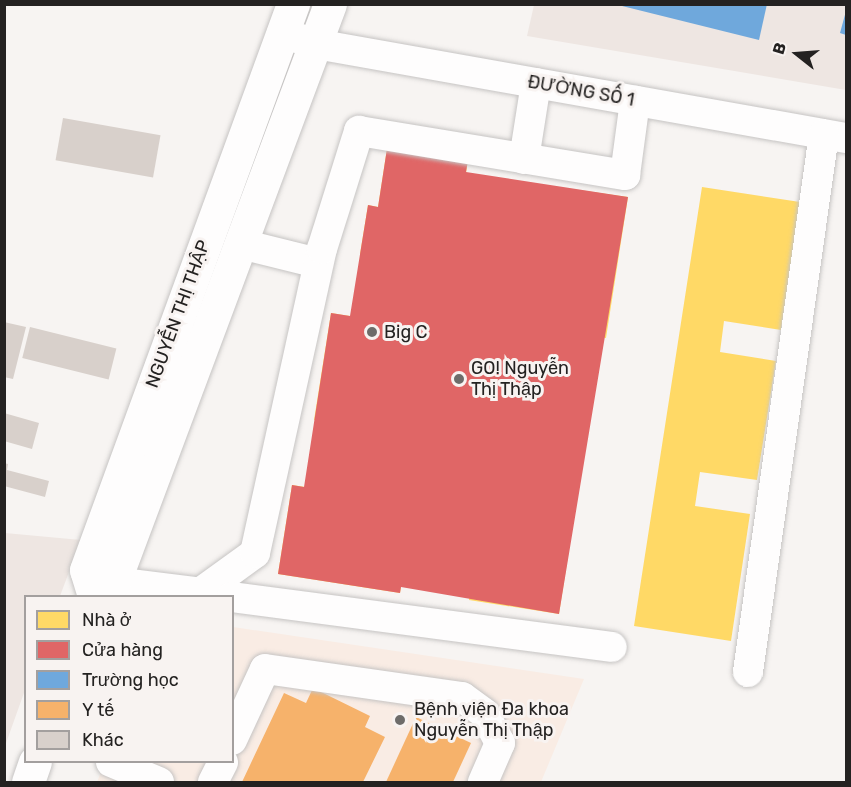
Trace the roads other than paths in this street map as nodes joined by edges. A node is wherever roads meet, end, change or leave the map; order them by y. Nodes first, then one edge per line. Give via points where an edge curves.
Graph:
1 (330, 4) edge
2 (287, 19) edge
3 (316, 44) junction
4 (536, 83) junction
5 (635, 101) junction
6 (835, 136) edge
7 (524, 159) junction
8 (241, 244) junction
9 (318, 263) junction
10 (101, 592) edge
11 (220, 595) edge
12 (234, 597) edge
13 (612, 647) dead end
14 (748, 672) dead end
15 (234, 736) edge
16 (35, 763) edge
17 (113, 763) edge
18 (223, 763) edge
19 (28, 783) edge
20 (159, 783) edge
21 (213, 783) edge
22 (483, 783) edge

1 - 3 main road, NGUYỄN THỊ THẬP
2 - 3 street, NGUYỄN THỊ THẬP
2 - 10 main road, NGUYỄN THỊ THẬP via 86,570
3 - 4 street, ĐƯỜNG SỐ 1
3 - 8 main road, NGUYỄN THỊ THẬP
4 - 5 street, ĐƯỜNG SỐ 1
4 - 7 street
5 - 6 street, ĐƯỜNG SỐ 1
5 - 7 street via 625,176
6 - 14 street
7 - 9 street via 359,131
8 - 9 street
8 - 10 main road, NGUYỄN THỊ THẬP
9 - 11 street via 255,553
10 - 11 street
12 - 13 street
15 - 22 street via 265,669 462,697 484,713 500,743
16 - 19 main road
17 - 20 street
18 - 21 street

